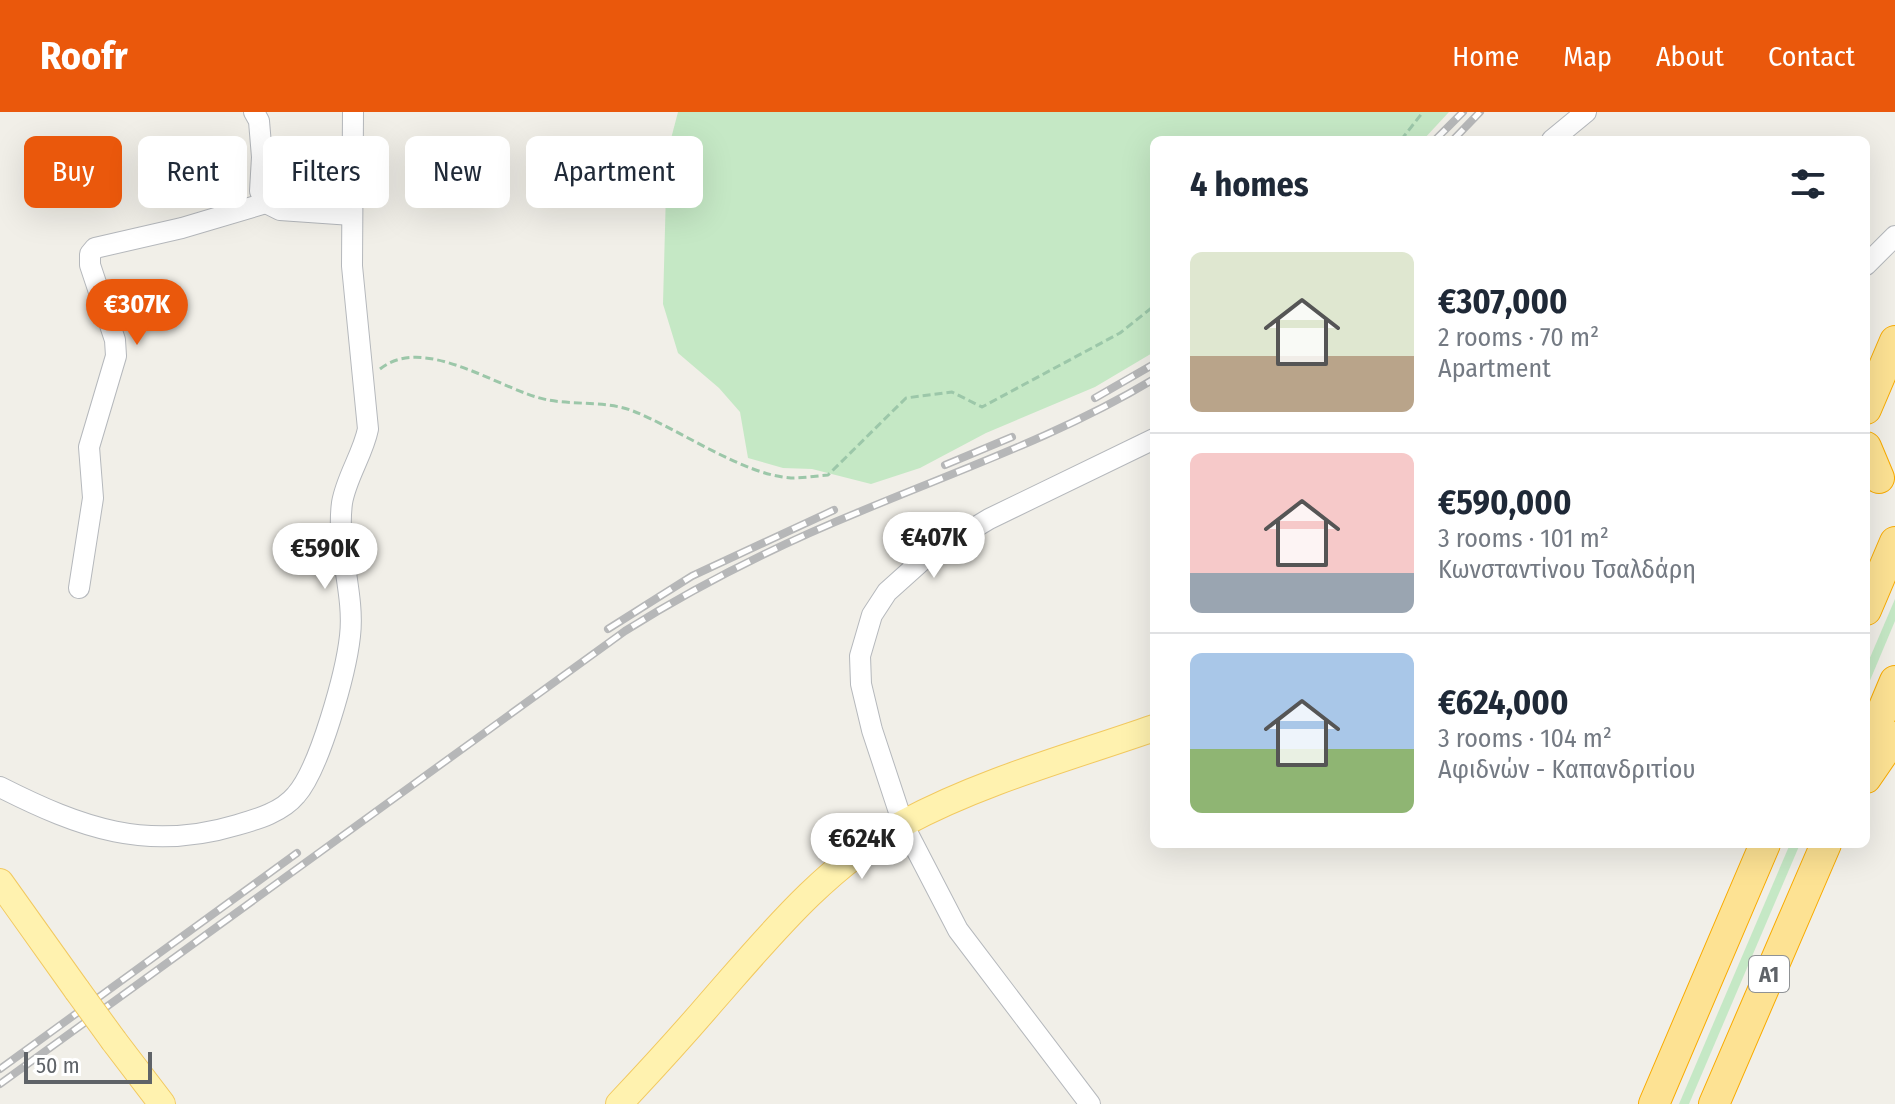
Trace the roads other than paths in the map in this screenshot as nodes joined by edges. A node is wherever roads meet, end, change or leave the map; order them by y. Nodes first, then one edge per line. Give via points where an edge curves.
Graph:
1 (254, 112) edge
2 (353, 112) edge
3 (1586, 112) edge
4 (1557, 136) edge
5 (263, 197) edge
6 (263, 204) edge
7 (276, 208) edge
8 (352, 215) junction
9 (1895, 236) edge
10 (1870, 261) edge
11 (1895, 341) edge
12 (1870, 400) edge
13 (1150, 441) edge
14 (1870, 456) edge
15 (1880, 478) edge
16 (1895, 527) edge
17 (1895, 542) edge
18 (1870, 559) edge
19 (79, 588) dead end
20 (1870, 601) edge
21 (1895, 681) edge
22 (1150, 729) edge
23 (1894, 737) edge
24 (1870, 740) edge
25 (1870, 772) edge
26 (0, 787) edge
27 (903, 824) junction
28 (1749, 848) edge
29 (1763, 848) edge
30 (1824, 848) edge
31 (0, 882) edge
32 (1736, 908) junction
33 (162, 1104) edge
34 (619, 1104) edge
35 (1090, 1104) edge
36 (1654, 1104) edge
37 (1714, 1104) edge

1 - 5 street via 259,121
2 - 8 street
3 - 4 street
6 - 19 street via 95,248 90,254 116,356 89,447 93,498
7 - 8 street
8 - 26 street via 368,429 343,498 340,524 350,634 336,698 296,796 258,819 215,832 157,838 97,829
9 - 10 street
11 - 12 highway
13 - 27 street via 989,519 926,557 887,592 872,615 860,656 861,684
14 - 15 highway
16 - 18 highway
17 - 20 highway
21 - 24 highway
22 - 27 main road via 953,800
23 - 25 highway
27 - 34 main road via 835,871 783,920
27 - 35 street via 958,930
28 - 32 highway
29 - 32 highway, Α1
30 - 37 highway, Α1
31 - 33 main road, bridge
32 - 36 highway, Α1

